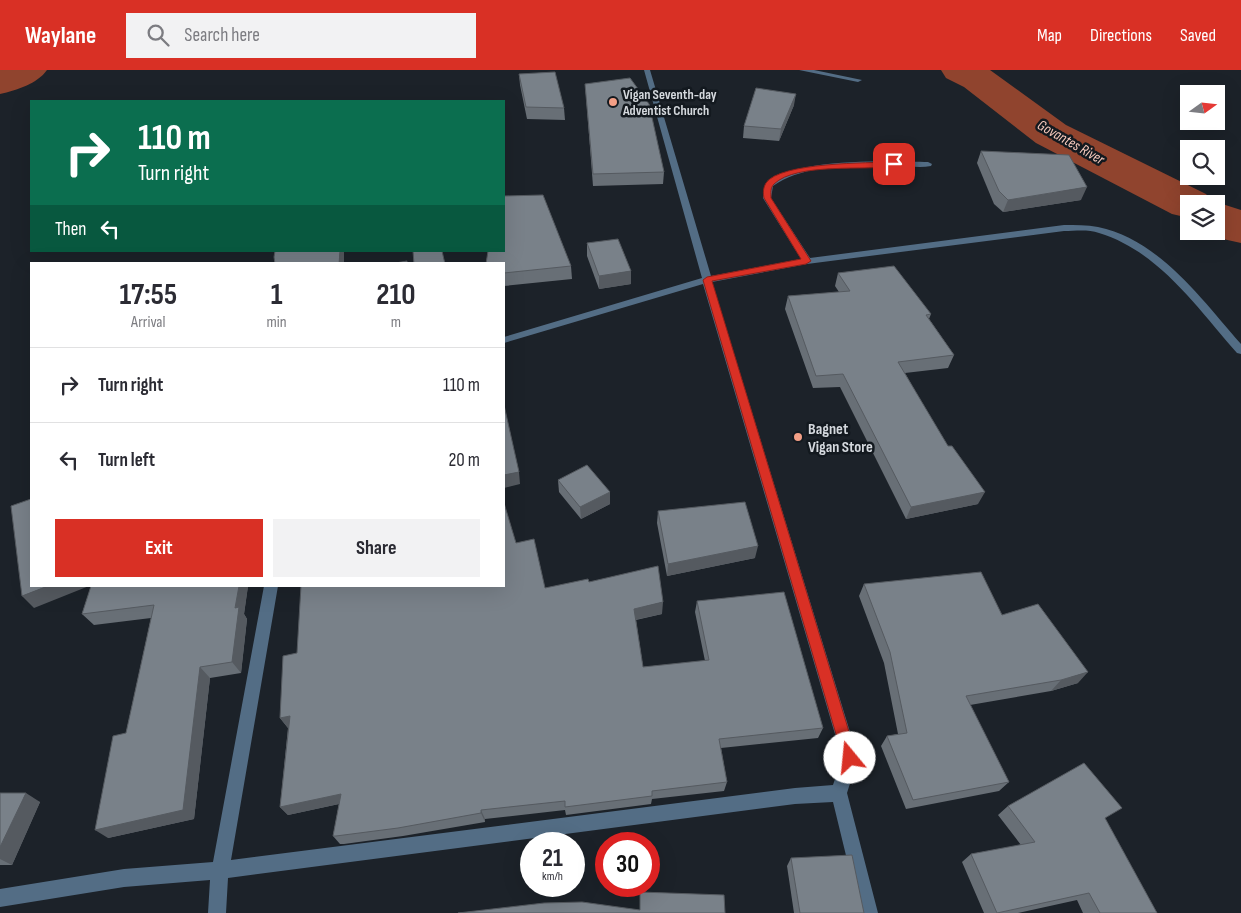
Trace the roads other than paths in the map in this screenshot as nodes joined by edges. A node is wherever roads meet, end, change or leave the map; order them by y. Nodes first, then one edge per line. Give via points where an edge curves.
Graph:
1 (648, 70) edge
2 (802, 70) edge
3 (858, 80) dead end
4 (928, 164) dead end
5 (806, 261) junction
6 (707, 280) junction
7 (505, 340) edge
8 (1241, 351) edge
9 (271, 587) edge
10 (839, 793) junction
11 (220, 870) junction
12 (0, 898) edge
13 (217, 913) edge
14 (869, 913) edge

1 - 6 street
2 - 3 street
4 - 5 street via 808,169 770,183 768,198
5 - 6 street
5 - 8 street via 1064,228 1101,231 1144,252 1175,277
6 - 7 street
6 - 10 street via 850,758
9 - 11 street
10 - 11 street
10 - 14 street
11 - 12 street via 124,878
11 - 13 street

